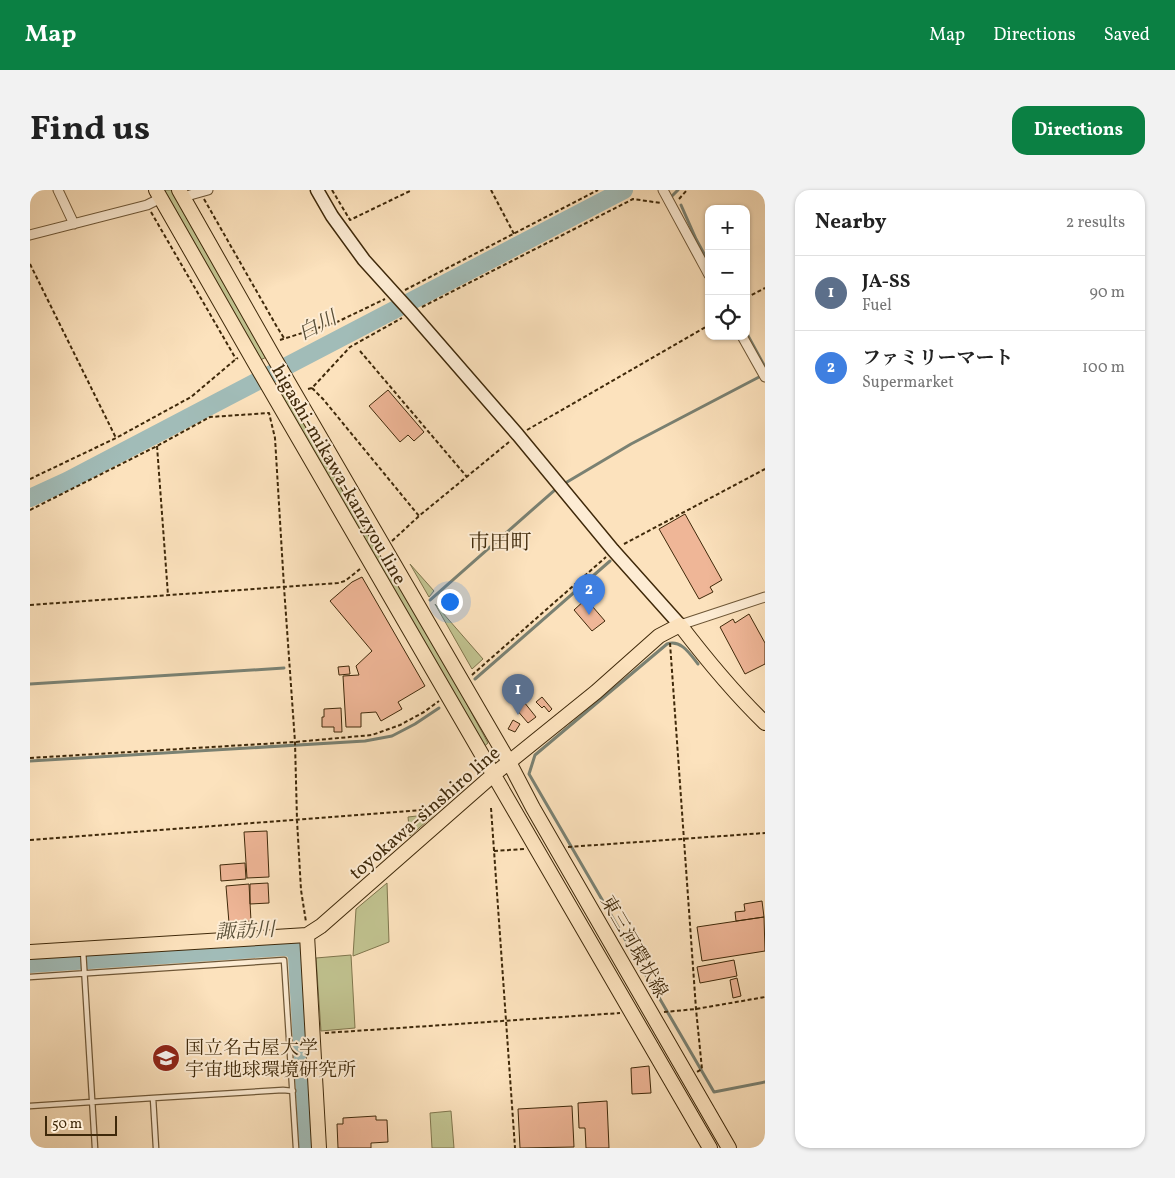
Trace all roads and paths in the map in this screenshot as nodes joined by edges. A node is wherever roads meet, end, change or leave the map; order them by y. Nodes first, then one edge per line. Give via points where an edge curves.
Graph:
1 (58, 190) edge
2 (317, 190) edge
3 (332, 190) edge
4 (412, 190) edge
5 (491, 190) edge
6 (598, 190) edge
7 (663, 190) edge
8 (687, 190) edge
9 (204, 191) edge
10 (181, 193) edge
11 (159, 194) edge
12 (147, 205) junction
13 (670, 205) junction
14 (74, 224) junction
15 (514, 234) junction
16 (30, 235) edge
17 (30, 264) edge
18 (705, 268) edge
19 (765, 288) edge
20 (397, 296) junction
21 (750, 296) edge
22 (411, 312) junction
23 (705, 327) edge
24 (284, 338) junction
25 (280, 340) dead end
26 (744, 340) edge
27 (360, 351) dead end
28 (241, 358) dead end
29 (236, 359) junction
30 (765, 377) edge
31 (312, 388) junction
32 (308, 389) dead end
33 (518, 435) junction
34 (116, 438) junction
35 (157, 446) junction
36 (765, 469) edge
37 (467, 477) junction
38 (30, 479) edge
39 (30, 510) edge
40 (419, 516) junction
41 (385, 547) junction
42 (613, 550) junction
43 (370, 562) junction
44 (284, 587) junction
45 (168, 595) junction
46 (765, 597) edge
47 (30, 605) edge
48 (674, 628) junction
49 (463, 683) junction
50 (447, 696) junction
51 (765, 723) edge
52 (295, 742) junction
53 (30, 758) edge
54 (509, 762) junction
55 (493, 775) junction
56 (491, 808) dead end
57 (452, 812) junction
58 (297, 820) junction
59 (765, 833) edge
60 (684, 839) junction
61 (30, 840) edge
62 (556, 847) junction
63 (536, 849) junction
64 (494, 852) junction
65 (307, 935) junction
66 (30, 952) edge
67 (83, 952) junction
68 (84, 974) junction
69 (30, 977) edge
70 (765, 997) edge
71 (696, 1009) junction
72 (631, 1012) junction
73 (652, 1013) junction
74 (506, 1020) junction
75 (313, 1034) junction
76 (688, 1076) junction
77 (293, 1091) junction
78 (153, 1098) junction
79 (92, 1102) junction
80 (30, 1106) edge
81 (95, 1148) edge
82 (156, 1148) edge
83 (296, 1148) edge
84 (319, 1148) edge
85 (515, 1148) edge
86 (710, 1148) edge
87 (729, 1148) edge

1 - 14 street
2 - 20 street via 364,260
3 - 4 path via 350,220
5 - 15 path
6 - 15 path
7 - 13 street
8 - 13 path
9 - 10 street
9 - 24 path
10 - 41 main road, higashi-mikawa-kanzyou line
11 - 12 street
11 - 43 main road, higashi-mikawa-kanzyou line
12 - 14 street
12 - 29 path
13 - 18 street
13 - 22 path via 633,199
14 - 16 street
15 - 20 path
17 - 34 path
19 - 21 path
20 - 22 street
20 - 24 path via 337,322
22 - 31 path via 350,347
22 - 33 street
23 - 33 path
24 - 25 path
26 - 30 street
27 - 37 path
28 - 29 path
29 - 34 path via 191,397
31 - 32 path
31 - 40 path
33 - 37 path
33 - 42 street
34 - 38 path
35 - 39 path
35 - 44 path via 210,417 269,413 275,438
35 - 45 path
36 - 42 path
37 - 40 path
40 - 41 path
41 - 49 main road, higashi-mikawa-kanzyou line
42 - 48 street
42 - 49 path
43 - 44 path via 342,582
43 - 50 main road, higashi-mikawa-kanzyou line
44 - 45 path
44 - 52 path
45 - 47 path
46 - 48 street
48 - 51 main road via 694,643
48 - 54 main road, toyokawa-sinshiro line via 659,636
48 - 60 path
49 - 54 main road, higashi-mikawa-kanzyou line
50 - 52 path via 400,725 372,736
50 - 55 main road, higashi-mikawa-kanzyou line
52 - 53 path
52 - 58 path
54 - 55 main road, toyokawa-sinshiro line
54 - 62 main road, 東三河環状線
55 - 57 main road, toyokawa-sinshiro line
55 - 63 main road, 東三河環状線
56 - 64 path
57 - 58 path via 438,809
57 - 65 main road, toyokawa-sinshiro line
58 - 61 path
58 - 65 path
59 - 60 path
60 - 62 path
60 - 71 path
62 - 73 main road, 東三河環状線
63 - 64 path
63 - 72 main road, 東三河環状線
64 - 74 path
65 - 67 main road
65 - 75 main road
66 - 67 main road
67 - 68 lane
68 - 69 lane
68 - 77 lane via 284,960
68 - 79 lane
70 - 71 path
71 - 73 path
71 - 76 path via 702,1069
72 - 74 path
72 - 86 main road, 東三河環状線
73 - 76 main road, 東三河環状線
74 - 75 path
74 - 85 path
75 - 84 main road
76 - 87 main road, 東三河環状線
77 - 78 lane
77 - 83 lane
78 - 79 lane
78 - 82 lane
79 - 80 lane
79 - 81 lane

